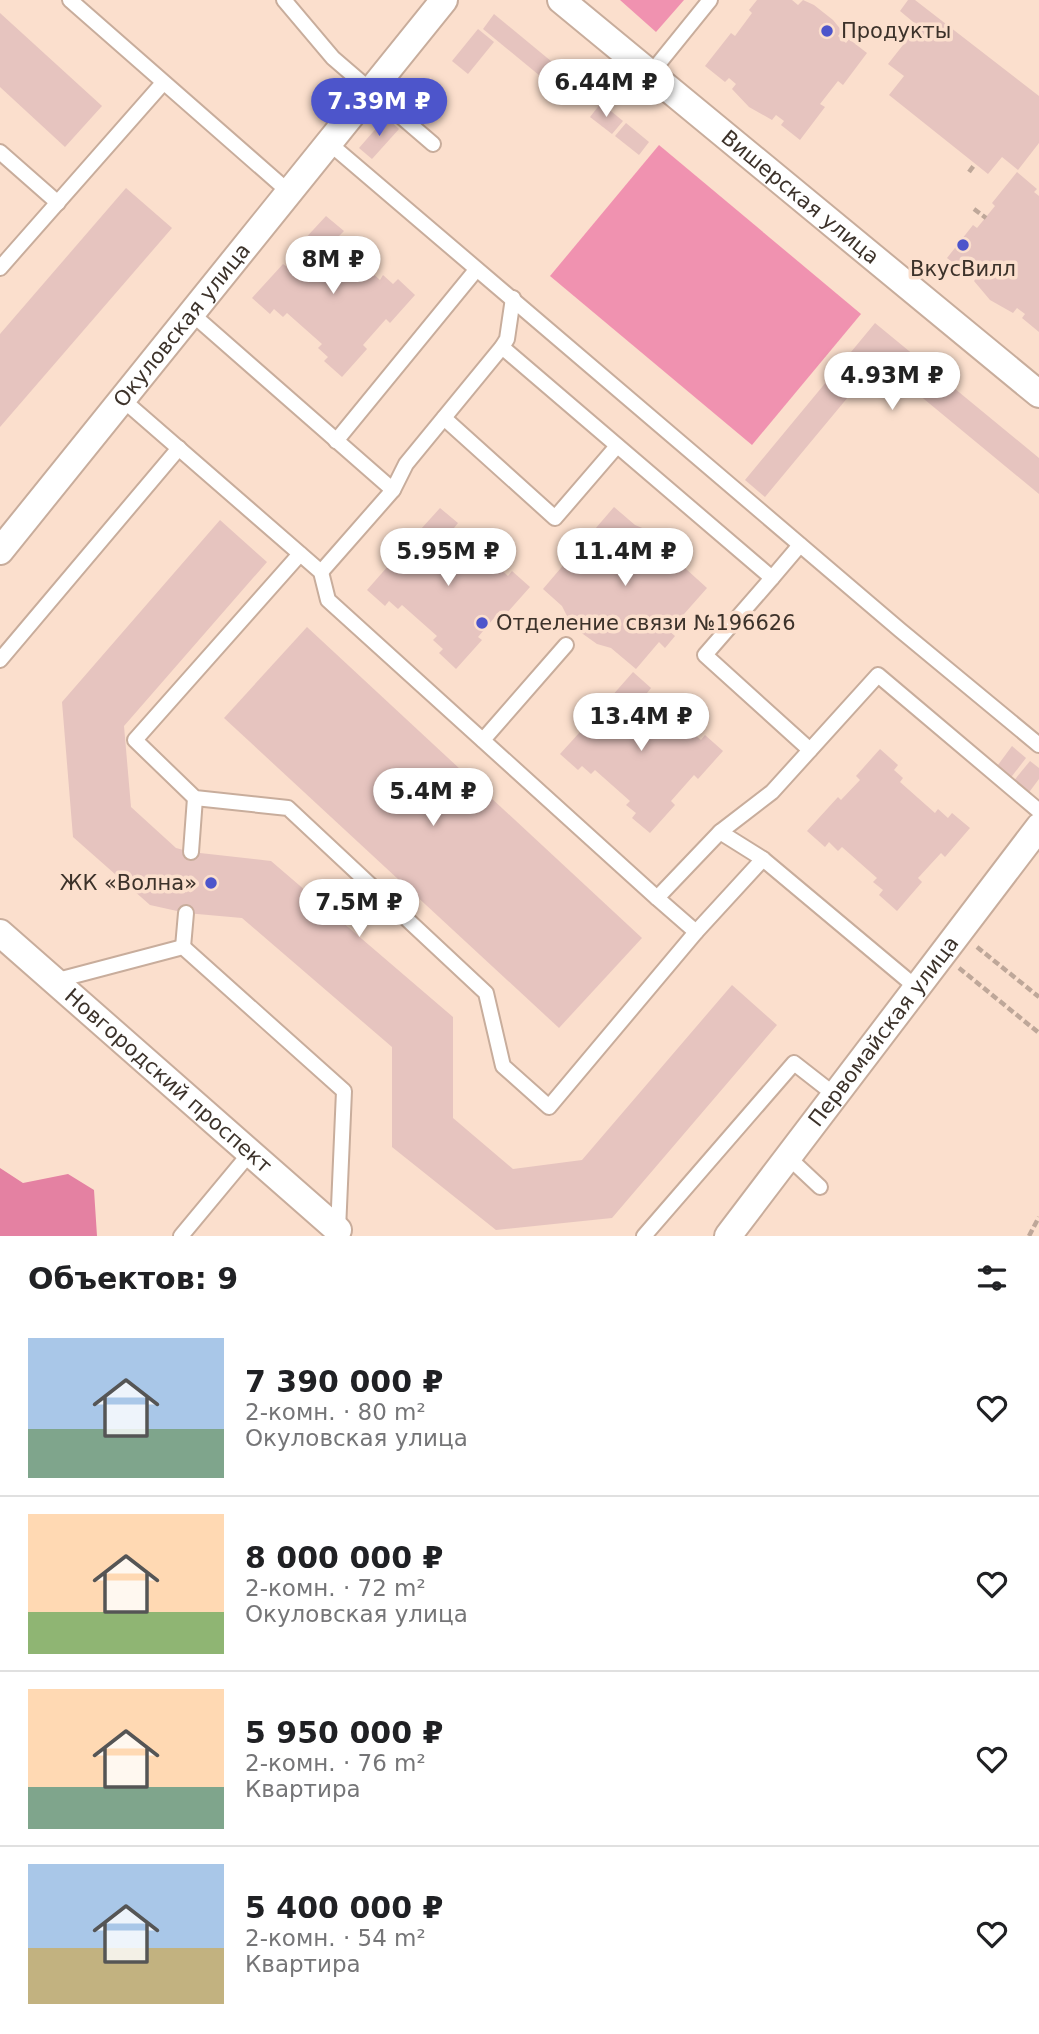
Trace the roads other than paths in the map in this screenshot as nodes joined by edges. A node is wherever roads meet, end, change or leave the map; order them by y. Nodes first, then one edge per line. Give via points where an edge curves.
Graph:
1 (70, 0) edge
2 (284, 0) edge
3 (444, 0) edge
4 (561, 0) edge
5 (710, 0) edge
6 (651, 73) junction
7 (163, 83) junction
8 (370, 92) junction
9 (329, 143) junction
10 (433, 144) dead end
11 (0, 152) edge
12 (289, 192) junction
13 (58, 204) junction
14 (0, 268) edge
15 (477, 270) junction
16 (513, 298) junction
17 (191, 313) junction
18 (502, 347) junction
19 (1038, 391) edge
20 (122, 398) junction
21 (444, 418) junction
22 (337, 441) junction
23 (617, 446) junction
24 (179, 449) junction
25 (393, 490) junction
26 (800, 545) junction
27 (1, 549) edge
28 (300, 554) junction
29 (321, 572) junction
30 (772, 578) junction
31 (566, 645) dead end
32 (0, 660) edge
33 (483, 740) junction
34 (1039, 745) edge
35 (810, 750) junction
36 (195, 799) junction
37 (1039, 811) edge
38 (1039, 827) edge
39 (720, 832) junction
40 (191, 852) dead end
41 (764, 859) junction
42 (657, 898) junction
43 (186, 914) dead end
44 (696, 932) junction
45 (0, 933) edge
46 (183, 947) junction
47 (54, 981) junction
48 (917, 988) junction
49 (835, 1095) junction
50 (250, 1153) junction
51 (788, 1157) junction
52 (820, 1187) dead end
53 (338, 1230) joint
54 (181, 1236) edge
55 (644, 1236) edge
56 (728, 1236) edge

1 - 7 lane
2 - 8 lane via 333,58
3 - 8 street, Окуловская улица
4 - 6 street, Вишерская улица
5 - 6 lane
6 - 19 street, Вишерская улица
7 - 12 lane
7 - 13 lane
8 - 9 street, Окуловская улица
8 - 10 lane
9 - 12 street, Окуловская улица
9 - 15 lane
11 - 13 lane
12 - 17 street, Окуловская улица
13 - 14 lane
15 - 16 lane
15 - 22 lane
16 - 18 lane
16 - 26 lane
17 - 20 street, Окуловская улица
17 - 22 lane
18 - 21 lane
18 - 23 lane
20 - 24 lane
20 - 27 street, Окуловская улица
21 - 23 lane via 555,517
21 - 25 lane via 406,464
22 - 25 lane
23 - 30 lane
24 - 28 lane
24 - 32 lane
25 - 29 lane
26 - 30 lane
26 - 34 lane
28 - 29 lane
28 - 36 lane via 135,740
29 - 33 lane via 328,600
30 - 35 lane via 705,655
31 - 33 lane
33 - 42 lane
35 - 37 lane via 878,675
35 - 39 lane via 772,792
36 - 40 lane
36 - 44 lane via 288,808 486,993 503,1066 549,1107
38 - 48 street, Первомайская улица
39 - 41 lane
39 - 42 lane
41 - 44 lane
41 - 48 lane
42 - 44 lane
43 - 46 lane
45 - 47 street, Новгородский проспект
46 - 47 lane
46 - 53 lane via 344,1091
47 - 50 street, Новгородский проспект
48 - 49 street, Первомайская улица
49 - 51 street, Первомайская улица
49 - 55 lane via 794,1063
50 - 53 street, Новгородский проспект
50 - 54 lane
51 - 52 lane
51 - 56 street, Первомайская улица

